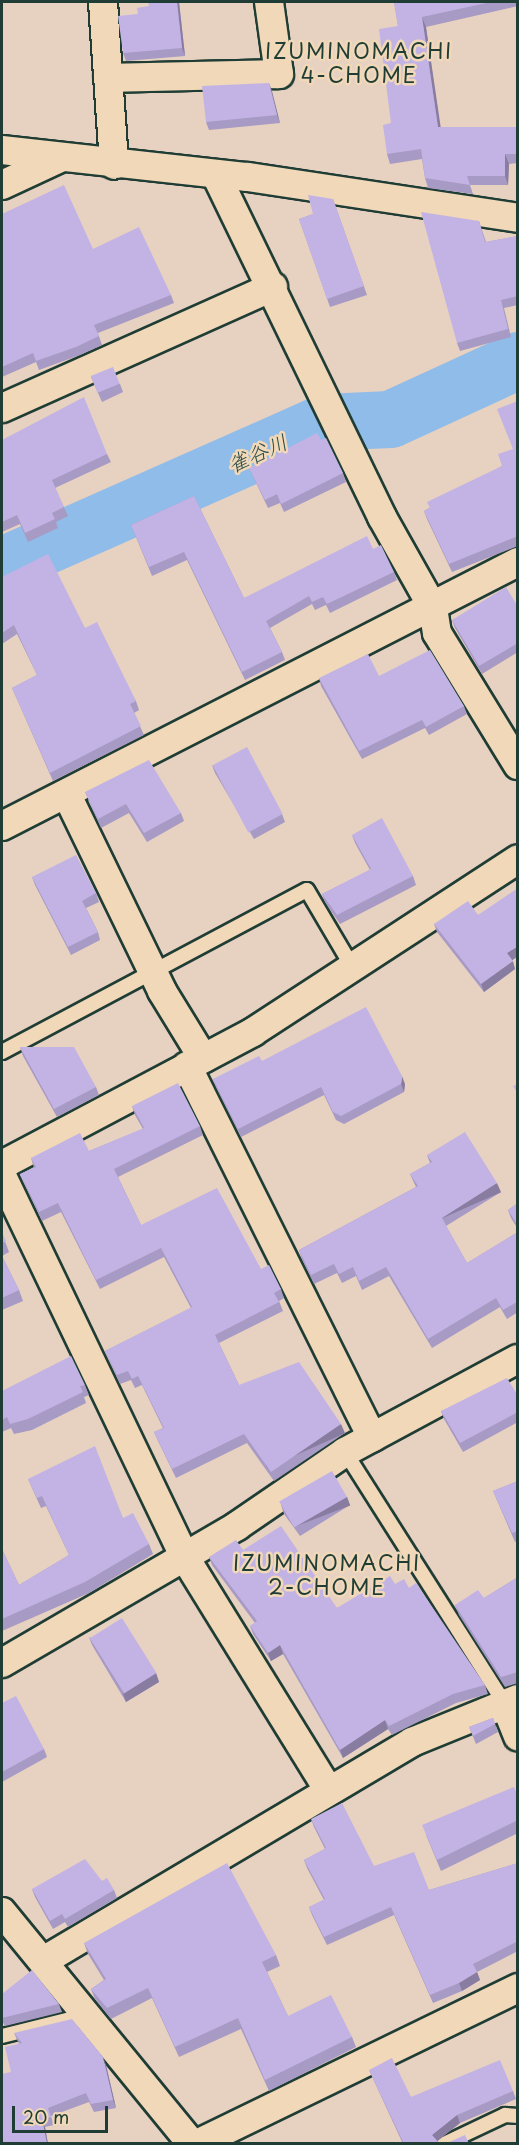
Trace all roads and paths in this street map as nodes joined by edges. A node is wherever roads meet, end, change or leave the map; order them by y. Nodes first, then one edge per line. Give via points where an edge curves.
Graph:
1 (103, 2) edge
2 (269, 2) edge
3 (108, 78) junction
4 (2, 150) edge
5 (60, 158) junction
6 (114, 165) junction
7 (216, 175) junction
8 (2, 185) edge
9 (518, 218) edge
10 (273, 287) junction
11 (2, 408) edge
12 (518, 562) edge
13 (433, 608) junction
14 (518, 765) edge
15 (67, 795) junction
16 (2, 826) edge
17 (518, 859) edge
18 (353, 968) junction
19 (151, 969) junction
20 (2, 1052) edge
21 (195, 1062) junction
22 (2, 1165) edge
23 (2, 1176) edge
24 (516, 1362) edge
25 (372, 1437) junction
26 (345, 1452) junction
27 (184, 1556) junction
28 (2, 1663) edge
29 (511, 1702) edge
30 (518, 1737) edge
31 (329, 1791) junction
32 (2, 1912) edge
33 (45, 1960) junction
34 (518, 1988) edge
35 (89, 2014) junction
36 (2, 2036) edge
37 (518, 2116) edge
38 (192, 2144) edge
39 (197, 2144) edge
40 (444, 2144) edge

1 - 3 street
2 - 3 street via 279,74
3 - 6 street
4 - 5 street
5 - 6 street
5 - 8 street
6 - 7 street
7 - 9 street
7 - 10 street
10 - 11 street
10 - 13 street
12 - 13 street
13 - 14 street via 436,633
13 - 15 street
15 - 16 street
15 - 19 street
17 - 18 street
18 - 19 lane via 307,890
18 - 21 street
19 - 20 lane
19 - 21 street
21 - 22 street
21 - 25 street
23 - 27 street
24 - 25 street
25 - 26 street
26 - 27 street
26 - 29 lane
27 - 28 street
27 - 31 street
29 - 30 street
29 - 31 street via 412,1742
31 - 33 street
32 - 33 street
33 - 35 street
34 - 39 street
35 - 36 lane
35 - 38 street
37 - 40 lane via 505,2115

